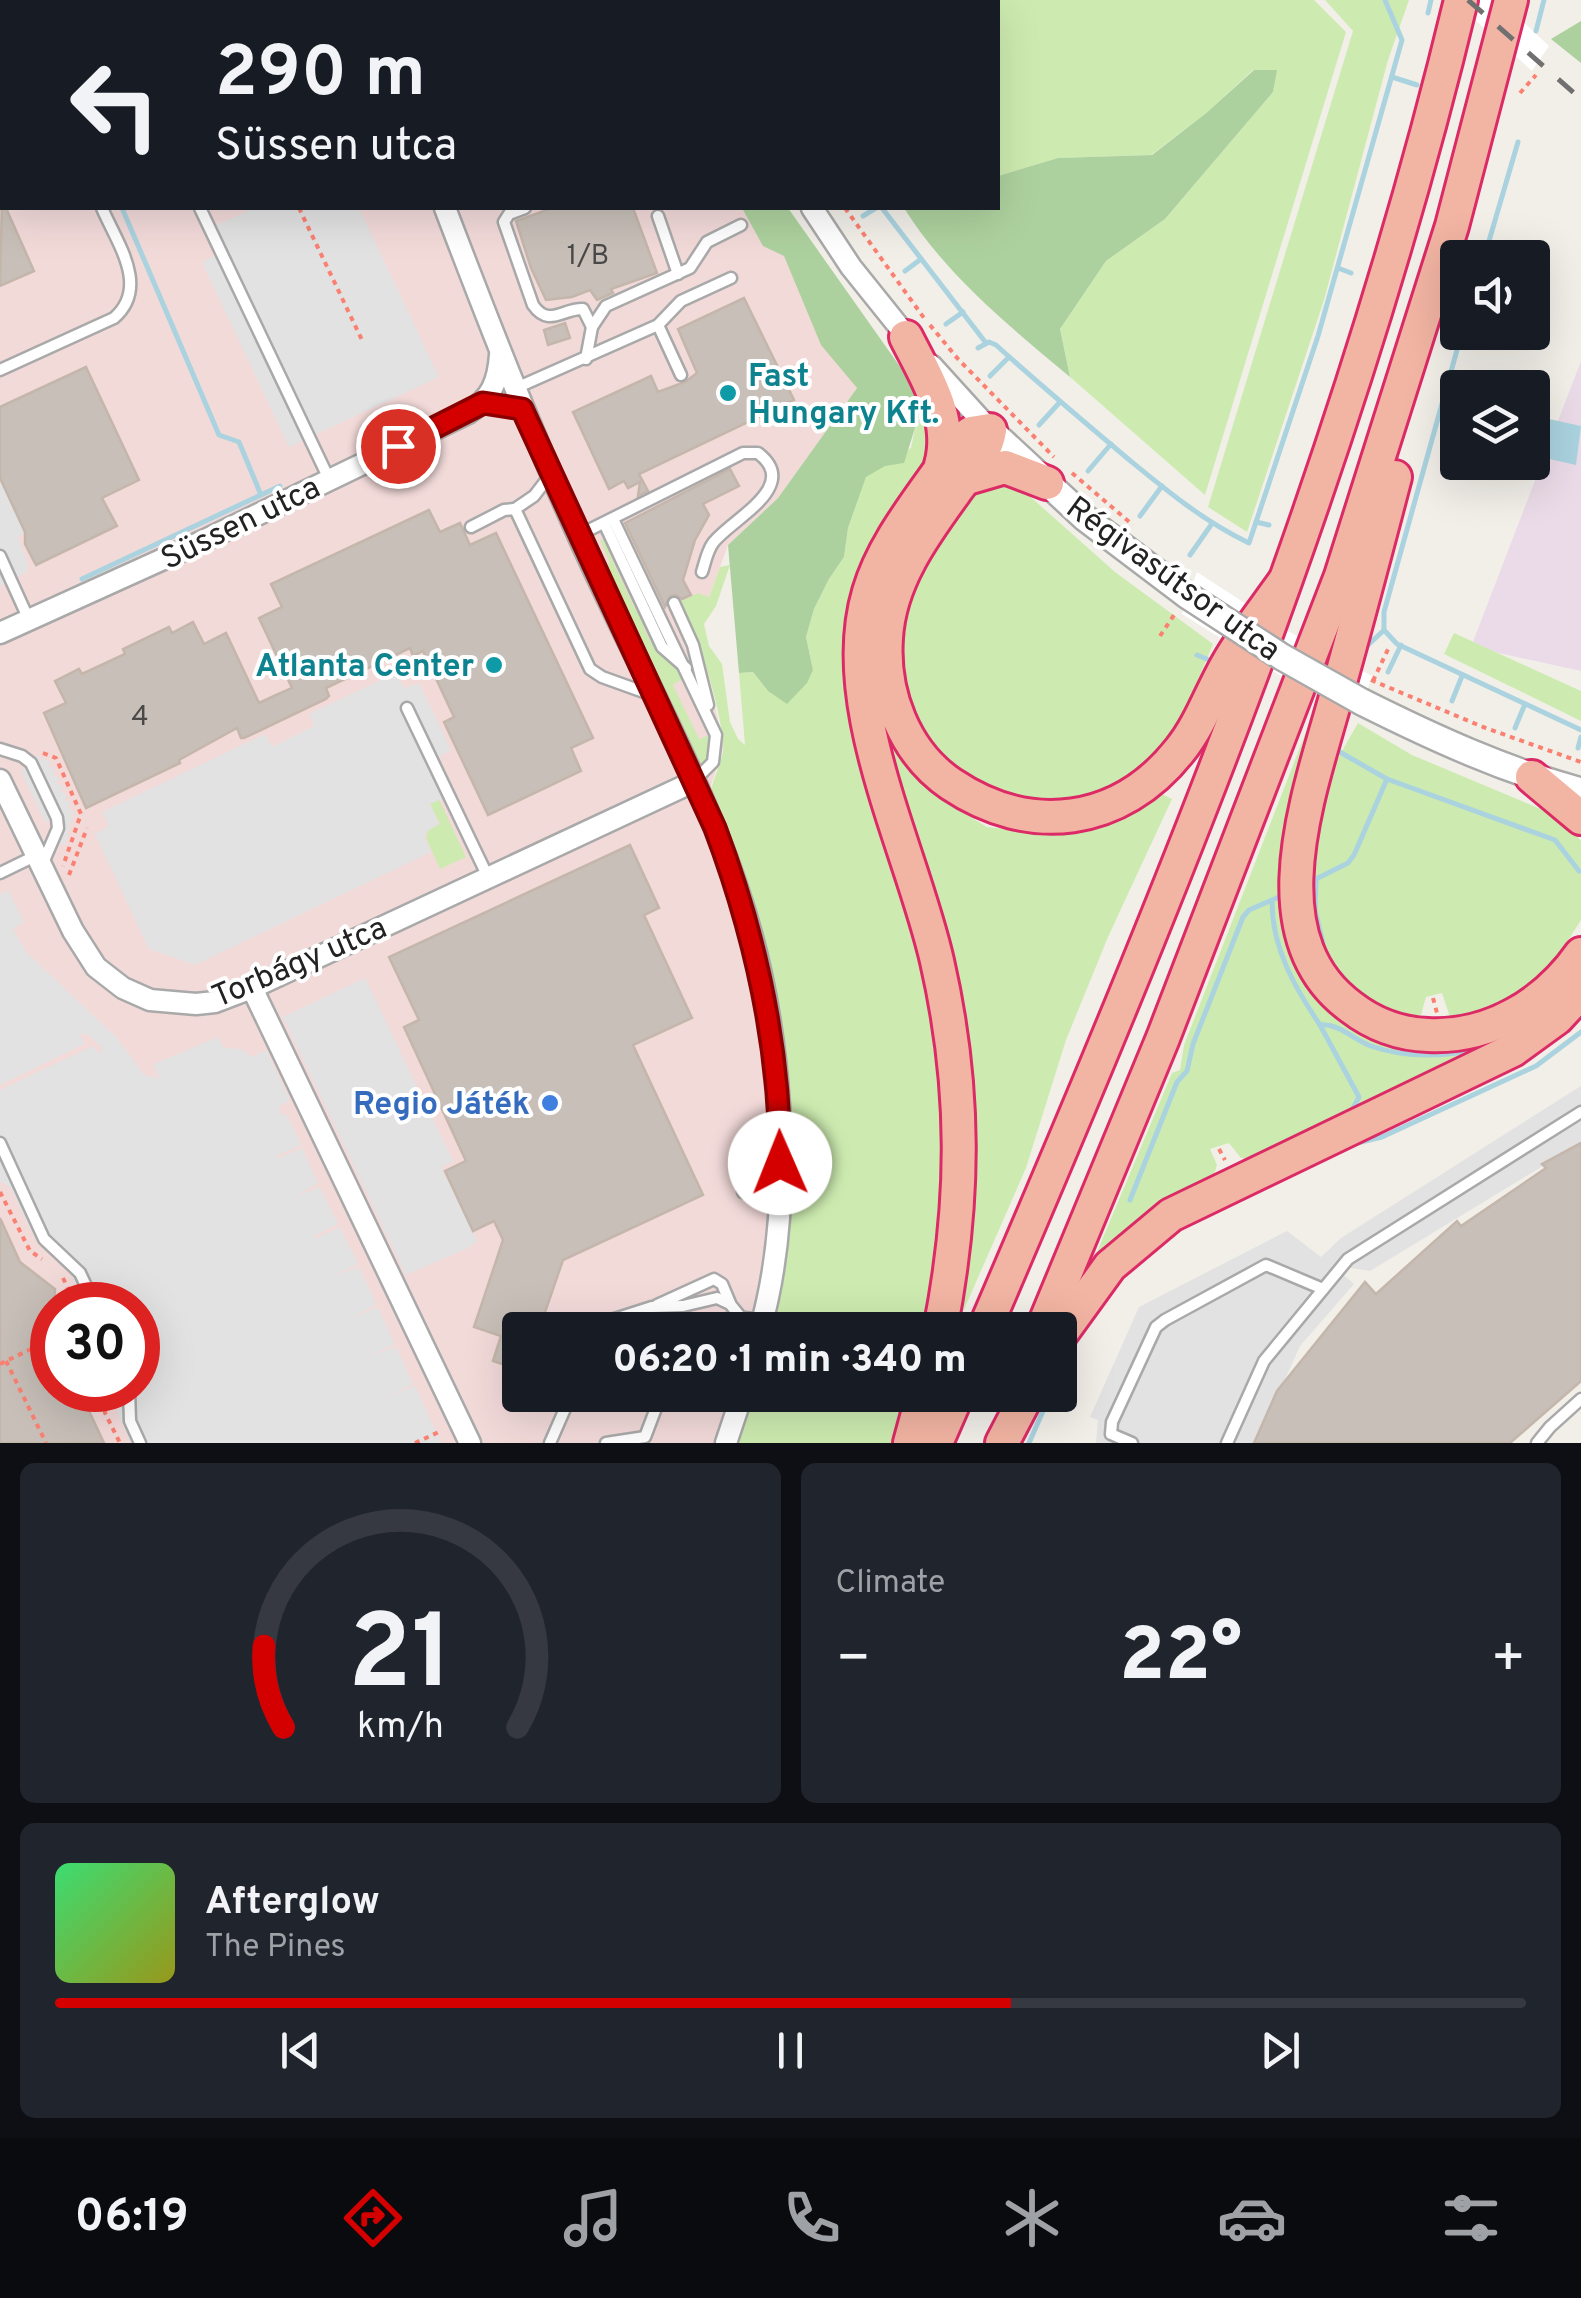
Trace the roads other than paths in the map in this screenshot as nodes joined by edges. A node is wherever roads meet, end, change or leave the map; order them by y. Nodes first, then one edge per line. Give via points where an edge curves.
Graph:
1 (1461, 0) edge
2 (1511, 0) edge
3 (103, 210) edge
4 (201, 210) edge
5 (445, 210) edge
6 (520, 210) edge
7 (813, 210) edge
8 (658, 216) dead end
9 (741, 225) dead end
10 (678, 274) junction
11 (731, 278) dead end
12 (658, 325) junction
13 (592, 327) junction
14 (906, 337) junction
15 (500, 353) junction
16 (586, 359) junction
17 (0, 370) edge
18 (680, 375) dead end
19 (1401, 393) junction
20 (518, 399) junction
21 (483, 403) junction
22 (990, 430) junction
23 (552, 473) junction
24 (951, 477) junction
25 (329, 479) junction
26 (1046, 484) junction
27 (516, 509) junction
28 (613, 519) junction
29 (634, 522) dead end
30 (471, 526) dead end
31 (578, 536) junction
32 (0, 556) edge
33 (702, 572) dead end
34 (1284, 582) junction
35 (674, 603) dead end
36 (29, 620) junction
37 (0, 633) edge
38 (652, 695) junction
39 (407, 708) dead end
40 (716, 734) junction
41 (0, 749) edge
42 (1532, 777) junction
43 (0, 780) edge
44 (693, 782) junction
45 (1581, 791) edge
46 (1581, 818) edge
47 (38, 862) junction
48 (0, 873) edge
49 (488, 877) junction
50 (1581, 954) edge
51 (252, 988) junction
52 (1581, 992) edge
53 (1581, 1112) edge
54 (0, 1143) edge
55 (743, 1192) dead end
56 (779, 1196) junction
57 (84, 1282) edge
58 (1323, 1289) junction
59 (730, 1304) junction
60 (652, 1307) junction
61 (636, 1312) edge
62 (736, 1312) edge
63 (763, 1312) edge
64 (943, 1312) edge
65 (992, 1312) edge
66 (1049, 1312) edge
67 (1076, 1312) edge
68 (1581, 1399) edge
69 (130, 1412) edge
70 (564, 1412) edge
71 (655, 1412) edge
72 (736, 1412) edge
73 (918, 1412) edge
74 (949, 1412) edge
75 (1007, 1412) edge
76 (1018, 1412) edge
77 (645, 1437) junction
78 (140, 1443) edge
79 (470, 1443) edge
80 (550, 1443) edge
81 (606, 1443) edge
82 (658, 1443) edge
83 (726, 1443) edge
84 (910, 1443) edge
85 (936, 1443) edge
86 (994, 1443) edge
87 (1002, 1443) edge
88 (1132, 1443) edge
89 (1227, 1443) edge
90 (1537, 1443) edge

1 - 34 highway via 1401,222
2 - 19 highway
3 - 17 lane via 133,282 125,308
4 - 25 lane
5 - 15 street
6 - 13 lane via 504,222 533,305 549,318 583,310
7 - 14 street, Régivasútsor utca
8 - 10 lane
9 - 10 lane via 714,236
10 - 13 lane via 616,300
11 - 12 lane via 682,301
12 - 16 lane
12 - 18 lane
13 - 16 lane
14 - 22 street, Régivasútsor utca
14 - 24 highway via 938,403
15 - 20 street
15 - 21 street via 494,388
16 - 20 lane
19 - 50 highway via 1406,436 1303,826 1299,929 1322,980 1341,1000 1384,1027 1412,1034 1458,1035 1507,1019 1555,985
19 - 66 highway via 1341,576
20 - 21 lane
20 - 23 street
21 - 25 street, Süssen utca
22 - 24 highway via 963,438
22 - 26 street, Régivasútsor utca
23 - 27 lane
23 - 31 street
24 - 26 highway via 1005,466
24 - 34 highway via 900,579 885,662 903,728 920,754 941,777 994,808 1054,818 1084,814 1153,779 1181,749 1227,664
24 - 64 highway via 880,561 860,651 871,733 937,961 958,1087 957,1234
25 - 36 street, Süssen utca
26 - 42 street, Régivasútsor utca, bridge via 1182,604 1282,657 1369,688 1450,746
27 - 30 lane
27 - 38 lane via 590,669
28 - 29 lane
28 - 31 lane
28 - 33 lane via 743,453 764,457 770,488 713,544
28 - 40 lane via 662,647 686,668
31 - 38 street
32 - 36 lane
34 - 65 highway via 1116,1022
35 - 40 lane via 694,645
36 - 37 street, Süssen utca
38 - 44 street
39 - 49 lane
40 - 44 lane via 714,762
41 - 47 lane via 31,763 58,818
42 - 45 street, Régivasútsor utca
42 - 46 highway
43 - 47 street, Torbágy utca
44 - 49 street, Torbágy utca
44 - 56 street via 735,881 758,958 778,1102
47 - 48 lane
47 - 51 street, Torbágy utca via 72,932 96,967 123,988 150,1000 196,1004
49 - 51 street, Torbágy utca
51 - 79 street
52 - 67 highway via 1513,1050 1171,1216 1110,1266
53 - 58 lane via 1348,1259
54 - 57 lane via 44,1239
55 - 56 lane
56 - 63 street
58 - 88 lane via 1266,1265 1165,1320 1112,1422 1111,1434
58 - 89 lane via 1264,1361
59 - 60 lane via 717,1298
59 - 60 lane via 714,1279
59 - 62 lane
60 - 61 lane
68 - 90 lane
69 - 78 lane
70 - 80 lane
71 - 77 lane
72 - 83 street
73 - 84 highway
74 - 85 highway
75 - 86 highway
76 - 87 highway
77 - 81 lane
77 - 82 lane

